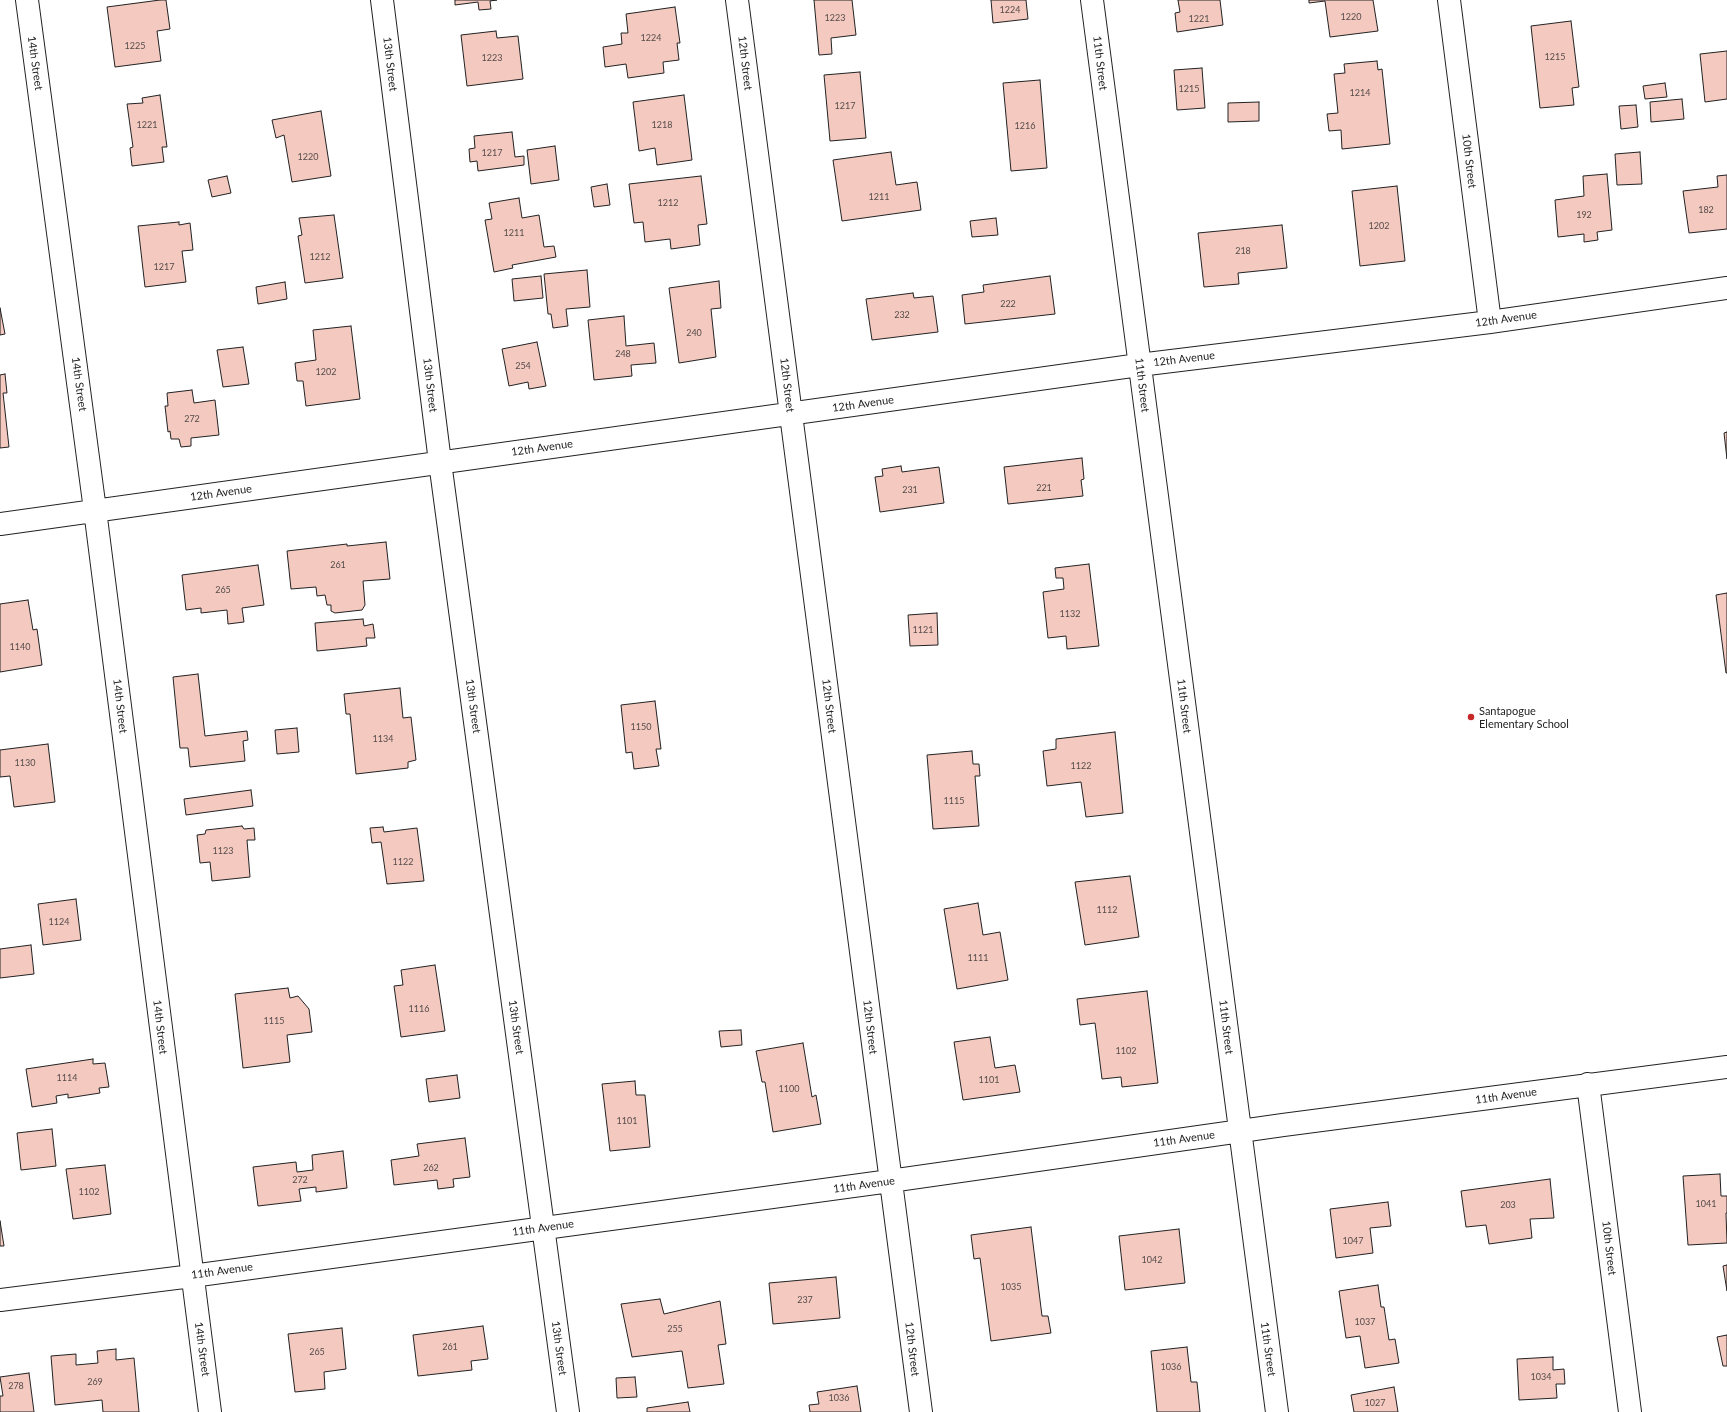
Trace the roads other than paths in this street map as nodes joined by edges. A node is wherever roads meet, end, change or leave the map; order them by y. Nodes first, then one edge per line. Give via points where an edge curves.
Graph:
1 (27, 0) edge
2 (382, 0) edge
3 (737, 0) edge
4 (1092, 0) edge
5 (1449, 0) edge
6 (1727, 288) edge
7 (1490, 322) junction
8 (1139, 365) junction
9 (791, 414) junction
10 (440, 462) junction
11 (96, 510) junction
12 (0, 524) edge
13 (1727, 1067) edge
14 (1588, 1084) junction
15 (1240, 1132) junction
16 (890, 1181) junction
17 (543, 1228) junction
18 (192, 1276) junction
19 (0, 1300) edge
20 (210, 1412) edge
21 (568, 1412) edge
22 (920, 1412) edge
23 (1277, 1412) edge
24 (1630, 1412) edge

1 - 11 street, 14th Street
2 - 10 street, 13th Street
3 - 9 street, 12th Street
4 - 8 street, 11th Street
5 - 7 street, 10th Street
6 - 7 street, 12th Avenue
7 - 8 street, 12th Avenue
8 - 9 street, 12th Avenue
8 - 15 street, 11th Street
9 - 10 street, 12th Avenue
9 - 16 street, 12th Street
10 - 11 street, 12th Avenue
10 - 17 street, 13th Street
11 - 12 street, 12th Avenue
11 - 18 street, 14th Street
13 - 14 street, 11th Avenue
14 - 15 street, 11th Avenue
14 - 24 street, 10th Street
15 - 16 street, 11th Avenue
15 - 23 street, 11th Street
16 - 17 street, 11th Avenue
16 - 22 street, 12th Street
17 - 18 street, 11th Avenue
17 - 21 street, 13th Street
18 - 19 street, 11th Avenue
18 - 20 street, 14th Street

